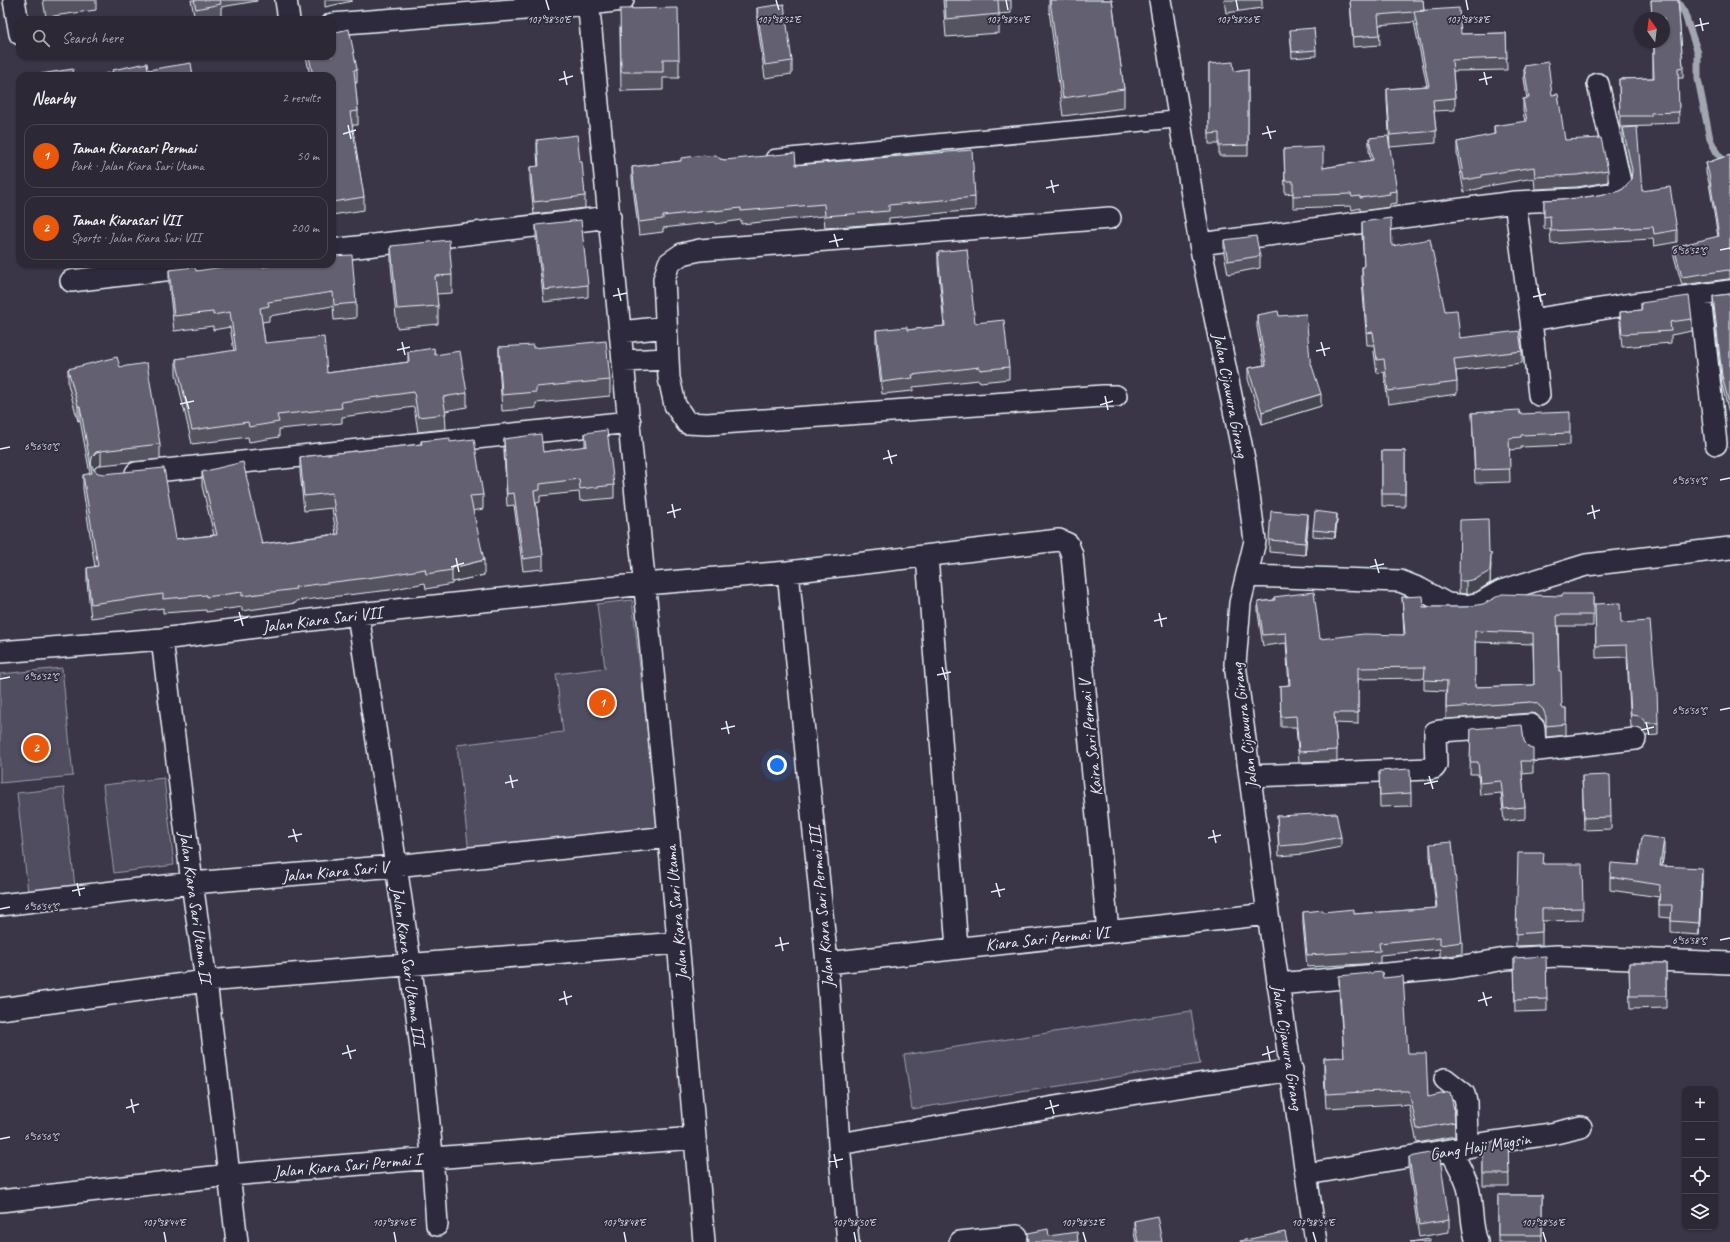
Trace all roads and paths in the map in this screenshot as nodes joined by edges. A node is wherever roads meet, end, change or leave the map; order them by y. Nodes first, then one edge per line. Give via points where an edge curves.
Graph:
1 (14, 0) edge
2 (286, 0) edge
3 (623, 0) edge
4 (1160, 0) edge
5 (588, 2) edge
6 (17, 16) edge
7 (288, 16) edge
8 (336, 24) edge
9 (1598, 84) dead end
10 (1180, 119) junction
11 (756, 160) edge
12 (1515, 202) junction
13 (610, 217) junction
14 (1110, 218) dead end
15 (1200, 244) junction
16 (336, 250) edge
17 (181, 268) edge
18 (71, 281) dead end
19 (1730, 291) edge
20 (1700, 296) junction
21 (1531, 320) junction
22 (666, 327) junction
23 (621, 332) junction
24 (668, 359) junction
25 (624, 361) junction
26 (1539, 395) dead end
27 (1116, 396) dead end
28 (630, 422) junction
29 (1716, 444) dead end
30 (119, 475) edge
31 (1068, 544) joint
32 (1730, 548) edge
33 (927, 556) junction
34 (788, 572) junction
35 (1247, 576) junction
36 (645, 584) junction
37 (358, 614) junction
38 (162, 639) junction
39 (0, 652) edge
40 (1635, 739) dead end
41 (1250, 776) junction
42 (669, 837) junction
43 (395, 866) junction
44 (192, 883) junction
45 (0, 905) edge
46 (1268, 914) junction
47 (1108, 932) junction
48 (678, 943) junction
49 (957, 948) junction
50 (827, 963) junction
51 (1730, 963) edge
52 (411, 964) junction
53 (206, 981) junction
54 (1278, 984) junction
55 (0, 1009) edge
56 (1292, 1070) junction
57 (1445, 1079) dead end
58 (1581, 1127) dead end
59 (695, 1138) junction
60 (839, 1144) junction
61 (1458, 1149) junction
62 (433, 1158) junction
63 (1307, 1174) junction
64 (230, 1175) junction
65 (0, 1201) edge
66 (436, 1224) dead end
67 (1017, 1236) dead end
68 (237, 1242) edge
69 (704, 1242) edge
70 (848, 1242) edge
71 (960, 1242) edge
72 (1316, 1242) edge
73 (1477, 1242) edge

1 - 6 street
2 - 7 street
3 - 5 street
4 - 10 street, Jalan Cijawura Girang
5 - 8 street
5 - 13 street, Jalan Kiara Sari Utama
9 - 12 street via 1620,182 1618,191 1578,199
10 - 11 street
10 - 15 street, Jalan Cijawura Girang
12 - 15 street
12 - 21 street
13 - 16 street
13 - 23 street, Jalan Kiara Sari Utama
14 - 22 street via 700,250 682,254 669,263 664,279
15 - 35 street, Jalan Cijawura Girang via 1245,464 1255,542
17 - 18 street
19 - 20 street
20 - 21 street
20 - 29 street
21 - 26 street
22 - 23 street
22 - 24 street
23 - 25 street, Jalan Kiara Sari Utama
24 - 25 street
24 - 27 street via 675,405 687,423 708,424
25 - 28 street, Jalan Kiara Sari Utama
28 - 30 street
28 - 36 street, Jalan Kiara Sari Utama
31 - 33 street, Jalan Kiara Sari VII via 1059,540
31 - 47 street, Kaira Sari Permai V via 1072,555
32 - 35 street via 1586,565 1501,591 1480,603 1467,606 1447,604 1400,581
33 - 34 street, Jalan Kiara Sari VII
33 - 49 street
34 - 36 street, Jalan Kiara Sari VII
34 - 50 street, Jalan Kiara Sari Permai III
35 - 41 street, Jalan Cijawura Girang via 1240,603 1235,664
36 - 37 street, Jalan Kiara Sari VII
36 - 42 street, Jalan Kiara Sari Utama
37 - 38 street, Jalan Kiara Sari VII
37 - 43 street, Jalan Kiara Sari Utama III
38 - 39 street, Jalan Kiara Sari VII
38 - 44 street, Jalan Kiara Sari Utama II
40 - 41 street via 1536,750 1534,728 1531,725 1440,731 1435,732 1434,768
41 - 46 street, Jalan Cijawura Girang
42 - 43 street, Jalan Kiara Sari V
42 - 48 street, Jalan Kiara Sari Utama
43 - 44 street, Jalan Kiara Sari V
43 - 52 street, Jalan Kiara Sari Utama III
44 - 45 street, Jalan Kiara Sari V
44 - 53 street, Jalan Kiara Sari Utama II
46 - 47 street, Kiara Sari Permai VI
46 - 54 street, Jalan Cijawura Girang
47 - 49 street, Kiara Sari Permai VI
48 - 52 street
48 - 59 street, Jalan Kiara Sari Utama
49 - 50 street, Kiara Sari Permai VI
50 - 60 street, Jalan Kiara Sari Permai III
51 - 54 street via 1557,956 1505,959 1452,968
52 - 53 street
52 - 62 street, Jalan Kiara Sari Utama III
53 - 55 street
53 - 64 street, Jalan Kiara Sari Utama II
54 - 56 street, Jalan Cijawura Girang
56 - 60 street via 1124,1095
56 - 63 street, Jalan Cijawura Girang
57 - 61 street via 1464,1094
58 - 61 street, Gang Haji Mugsin
59 - 62 street, Jalan Kiara Sari Permai I
59 - 69 street, Jalan Kiara Sari Utama
60 - 70 street, Jalan Kiara Sari Permai III
61 - 63 street, Gang Haji Mugsin
61 - 73 street via 1468,1188 1472,1230
62 - 64 street, Jalan Kiara Sari Permai I
62 - 66 street, Jalan Kiara Sari Utama III
63 - 72 street, Jalan Cijawura Girang
64 - 65 street, Jalan Kiara Sari Permai I
64 - 68 street, Jalan Kiara Sari Utama II
67 - 71 street

